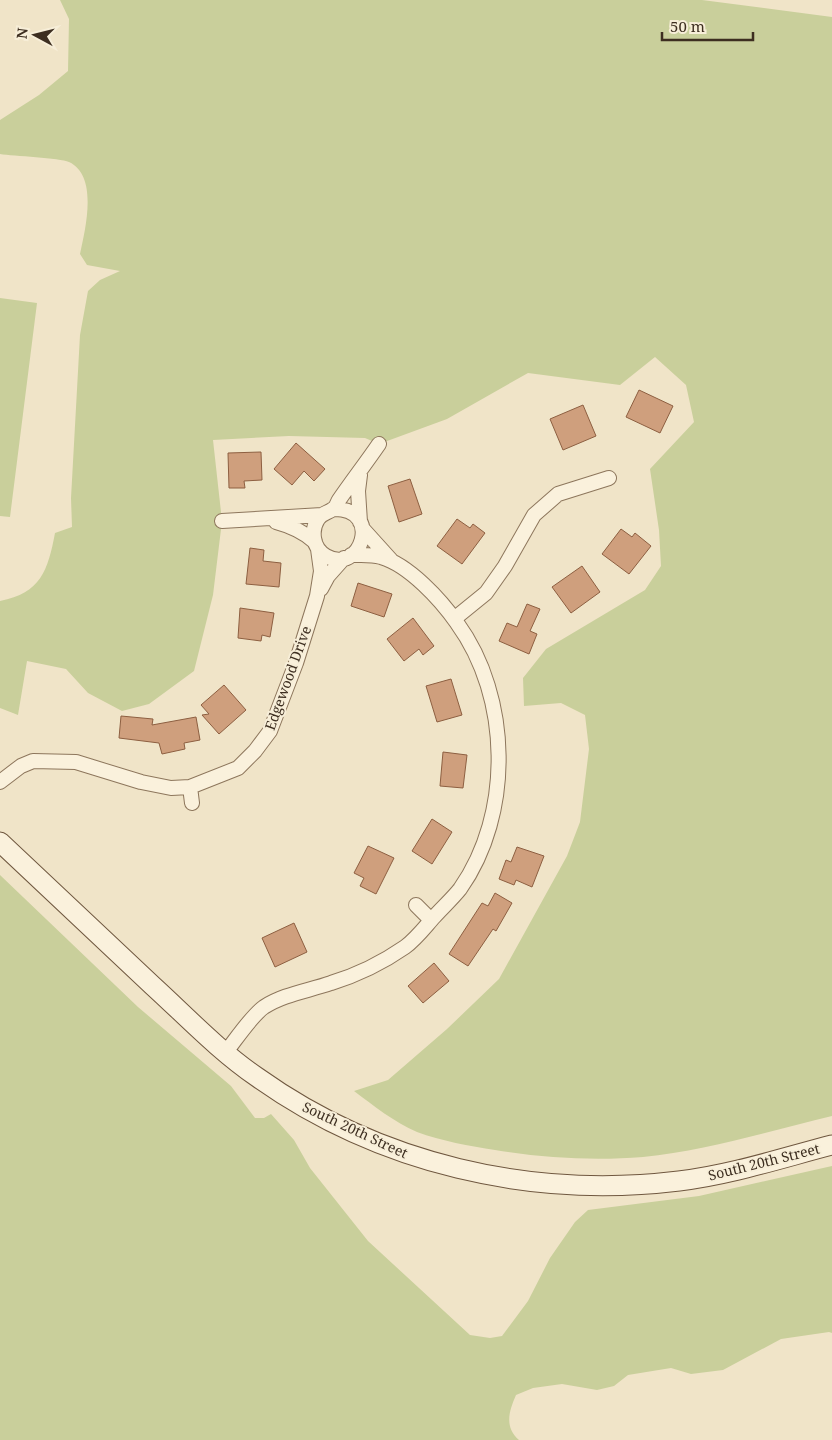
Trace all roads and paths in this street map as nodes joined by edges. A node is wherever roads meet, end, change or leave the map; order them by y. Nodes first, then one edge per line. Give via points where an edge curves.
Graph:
1 (379, 444) dead end
2 (361, 472) junction
3 (609, 478) dead end
4 (334, 509) junction
5 (322, 515) junction
6 (268, 520) junction
7 (222, 521) dead end
8 (362, 525) junction
9 (316, 546) junction
10 (348, 557) junction
11 (391, 561) junction
12 (316, 596) junction
13 (454, 619) junction
14 (0, 782) edge
15 (190, 787) junction
16 (192, 803) dead end
17 (0, 842) edge
18 (416, 905) dead end
19 (431, 920) junction
20 (225, 1053) junction
21 (832, 1145) edge

1 - 2 street
2 - 4 street
2 - 8 street via 358,491
3 - 13 street via 558,494 534,515 486,593
4 - 5 street
4 - 8 street via 350,511
5 - 6 street
5 - 9 street via 314,528
6 - 7 street
6 - 9 street via 306,534
8 - 10 street via 361,544
8 - 11 street
9 - 10 street via 330,558
9 - 12 street via 321,572
10 - 11 street via 369,554
10 - 12 street via 328,576
11 - 13 street via 422,583
12 - 15 street, Edgewood Drive via 296,663 270,730 238,768
13 - 19 street via 468,638 486,675 495,714 498,779 494,813 474,864 459,890
14 - 15 street, Edgewood Drive via 21,766 47,760 76,762 156,786
15 - 16 street
17 - 20 main road, South 20th Street
18 - 19 street
19 - 20 street via 407,945 374,966 332,983 283,996 262,1008
20 - 21 main road, South 20th Street via 292,1100 380,1144 450,1168 498,1178 592,1186 679,1181

